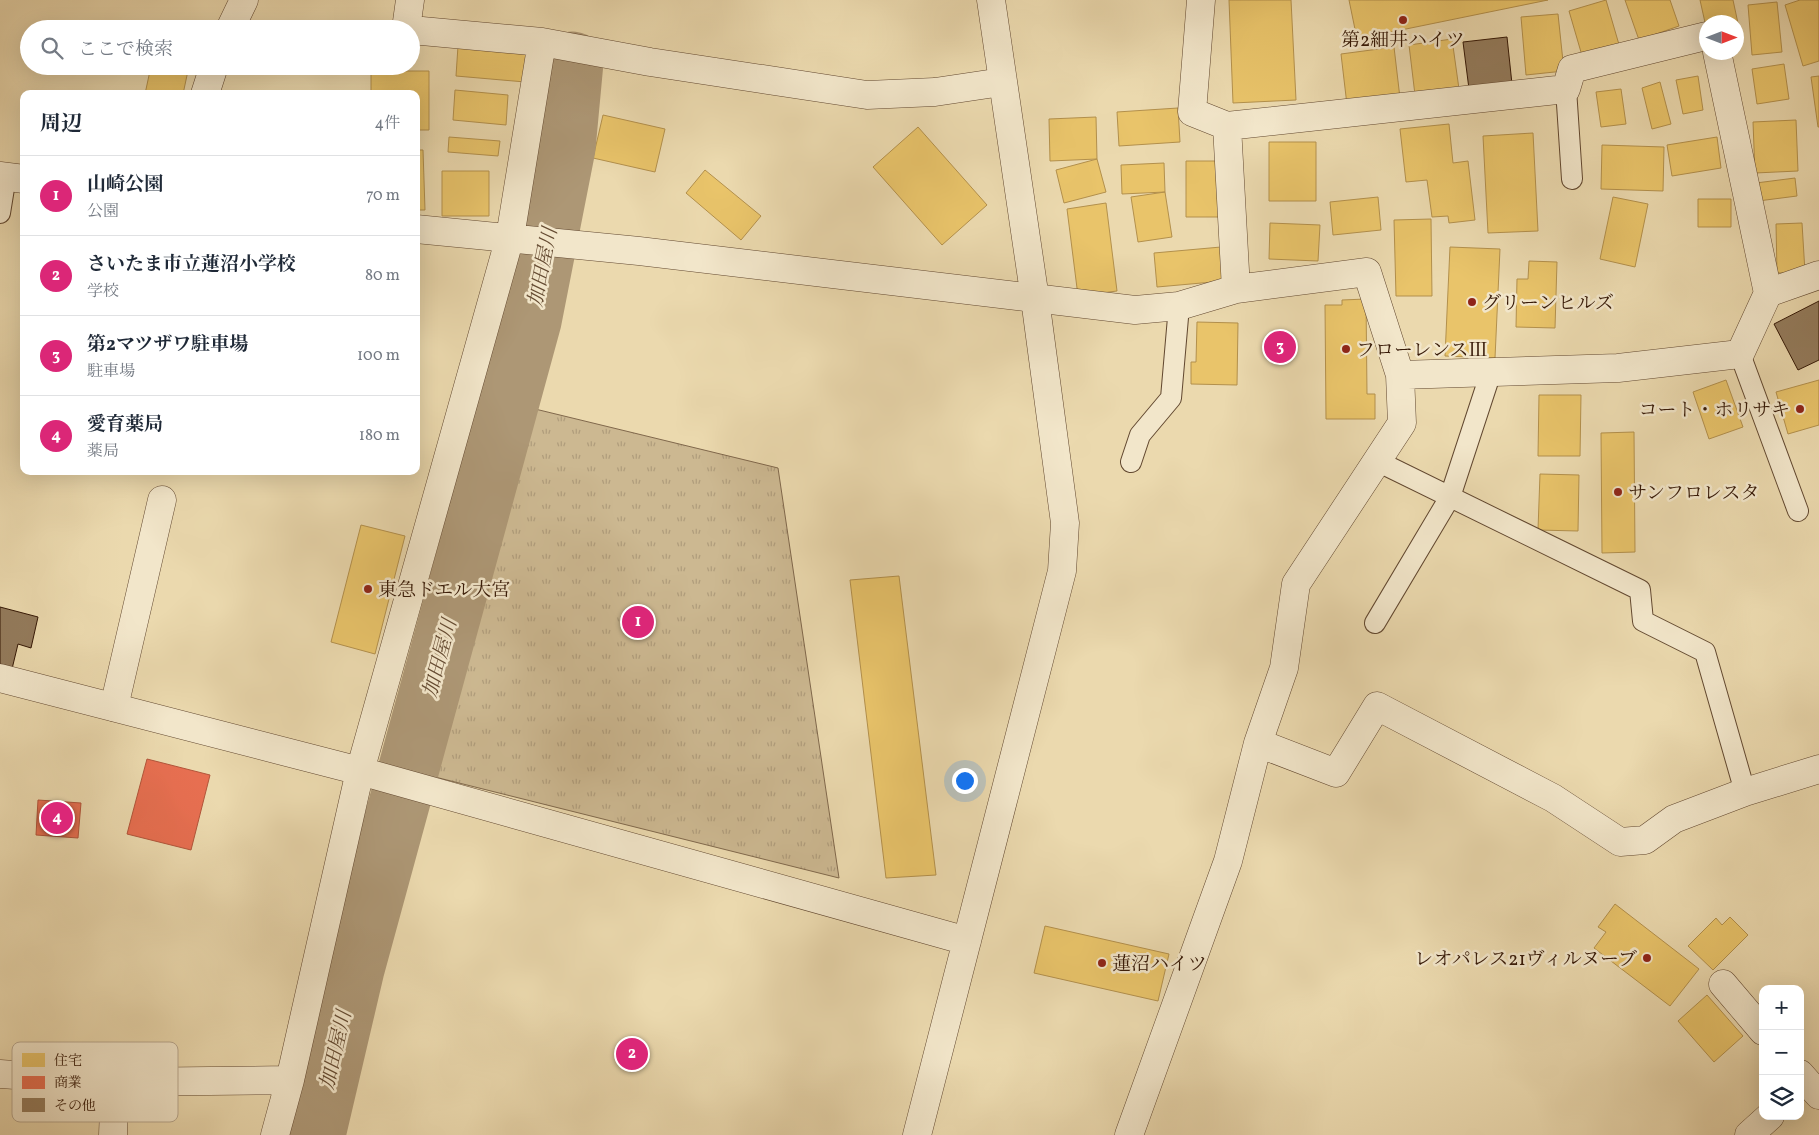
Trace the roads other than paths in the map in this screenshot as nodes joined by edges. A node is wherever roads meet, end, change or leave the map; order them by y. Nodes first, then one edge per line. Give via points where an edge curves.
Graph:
1 (244, 0) edge
2 (410, 0) edge
3 (991, 0) edge
4 (1200, 0) edge
5 (234, 20) edge
6 (407, 20) edge
7 (420, 31) edge
8 (1699, 38) edge
9 (542, 42) junction
10 (1719, 60) edge
11 (211, 75) edge
12 (1002, 82) junction
13 (1566, 89) junction
14 (206, 90) edge
15 (1227, 126) junction
16 (10, 177) edge
17 (1572, 179) dead end
18 (0, 213) edge
19 (420, 228) edge
20 (510, 237) junction
21 (1819, 275) edge
22 (1236, 289) junction
23 (1768, 294) junction
24 (1035, 300) junction
25 (1179, 306) junction
26 (1740, 354) junction
27 (1491, 372) junction
28 (1400, 375) junction
29 (1376, 461) junction
30 (1131, 462) dead end
31 (1450, 498) junction
32 (162, 500) dead end
33 (1798, 511) dead end
34 (1375, 623) dead end
35 (0, 678) edge
36 (114, 707) junction
37 (1258, 743) junction
38 (1819, 769) edge
39 (360, 771) junction
40 (1745, 792) junction
41 (967, 941) junction
42 (1723, 984) dead end
43 (1759, 1025) edge
44 (290, 1080) junction
45 (178, 1081) edge
46 (1766, 1120) edge
47 (113, 1122) edge
48 (113, 1135) edge
49 (274, 1135) edge
50 (917, 1135) edge
51 (1130, 1135) edge
52 (1749, 1135) edge

1 - 5 street
2 - 6 street
3 - 12 street
4 - 15 street via 1192,112
7 - 9 street
8 - 13 street via 1572,70
9 - 12 street via 650,62 867,94 935,92
9 - 20 street
10 - 23 street
11 - 14 street
12 - 24 street
13 - 15 street
13 - 17 lane
15 - 22 street
16 - 18 lane
19 - 20 street
20 - 24 street
20 - 39 street
21 - 23 street
22 - 25 street
22 - 28 street via 1367,272
23 - 26 street
24 - 25 street via 1135,310
24 - 41 street via 1065,522 1062,571
25 - 30 lane via 1171,398 1140,435
26 - 27 street via 1618,368
26 - 33 lane
27 - 28 street
27 - 31 lane
28 - 29 street via 1402,423
29 - 31 lane
29 - 37 street via 1296,584 1284,668
31 - 34 lane
31 - 40 lane via 1640,590 1643,621 1706,652
32 - 36 street
35 - 36 street
36 - 39 street
37 - 40 street via 1336,773 1377,706 1553,798 1620,842 1645,840 1674,819
37 - 51 street via 1228,861
38 - 40 street
39 - 41 street
39 - 44 street
41 - 50 street
42 - 43 street
44 - 45 street
44 - 49 street
46 - 52 street
47 - 48 street

